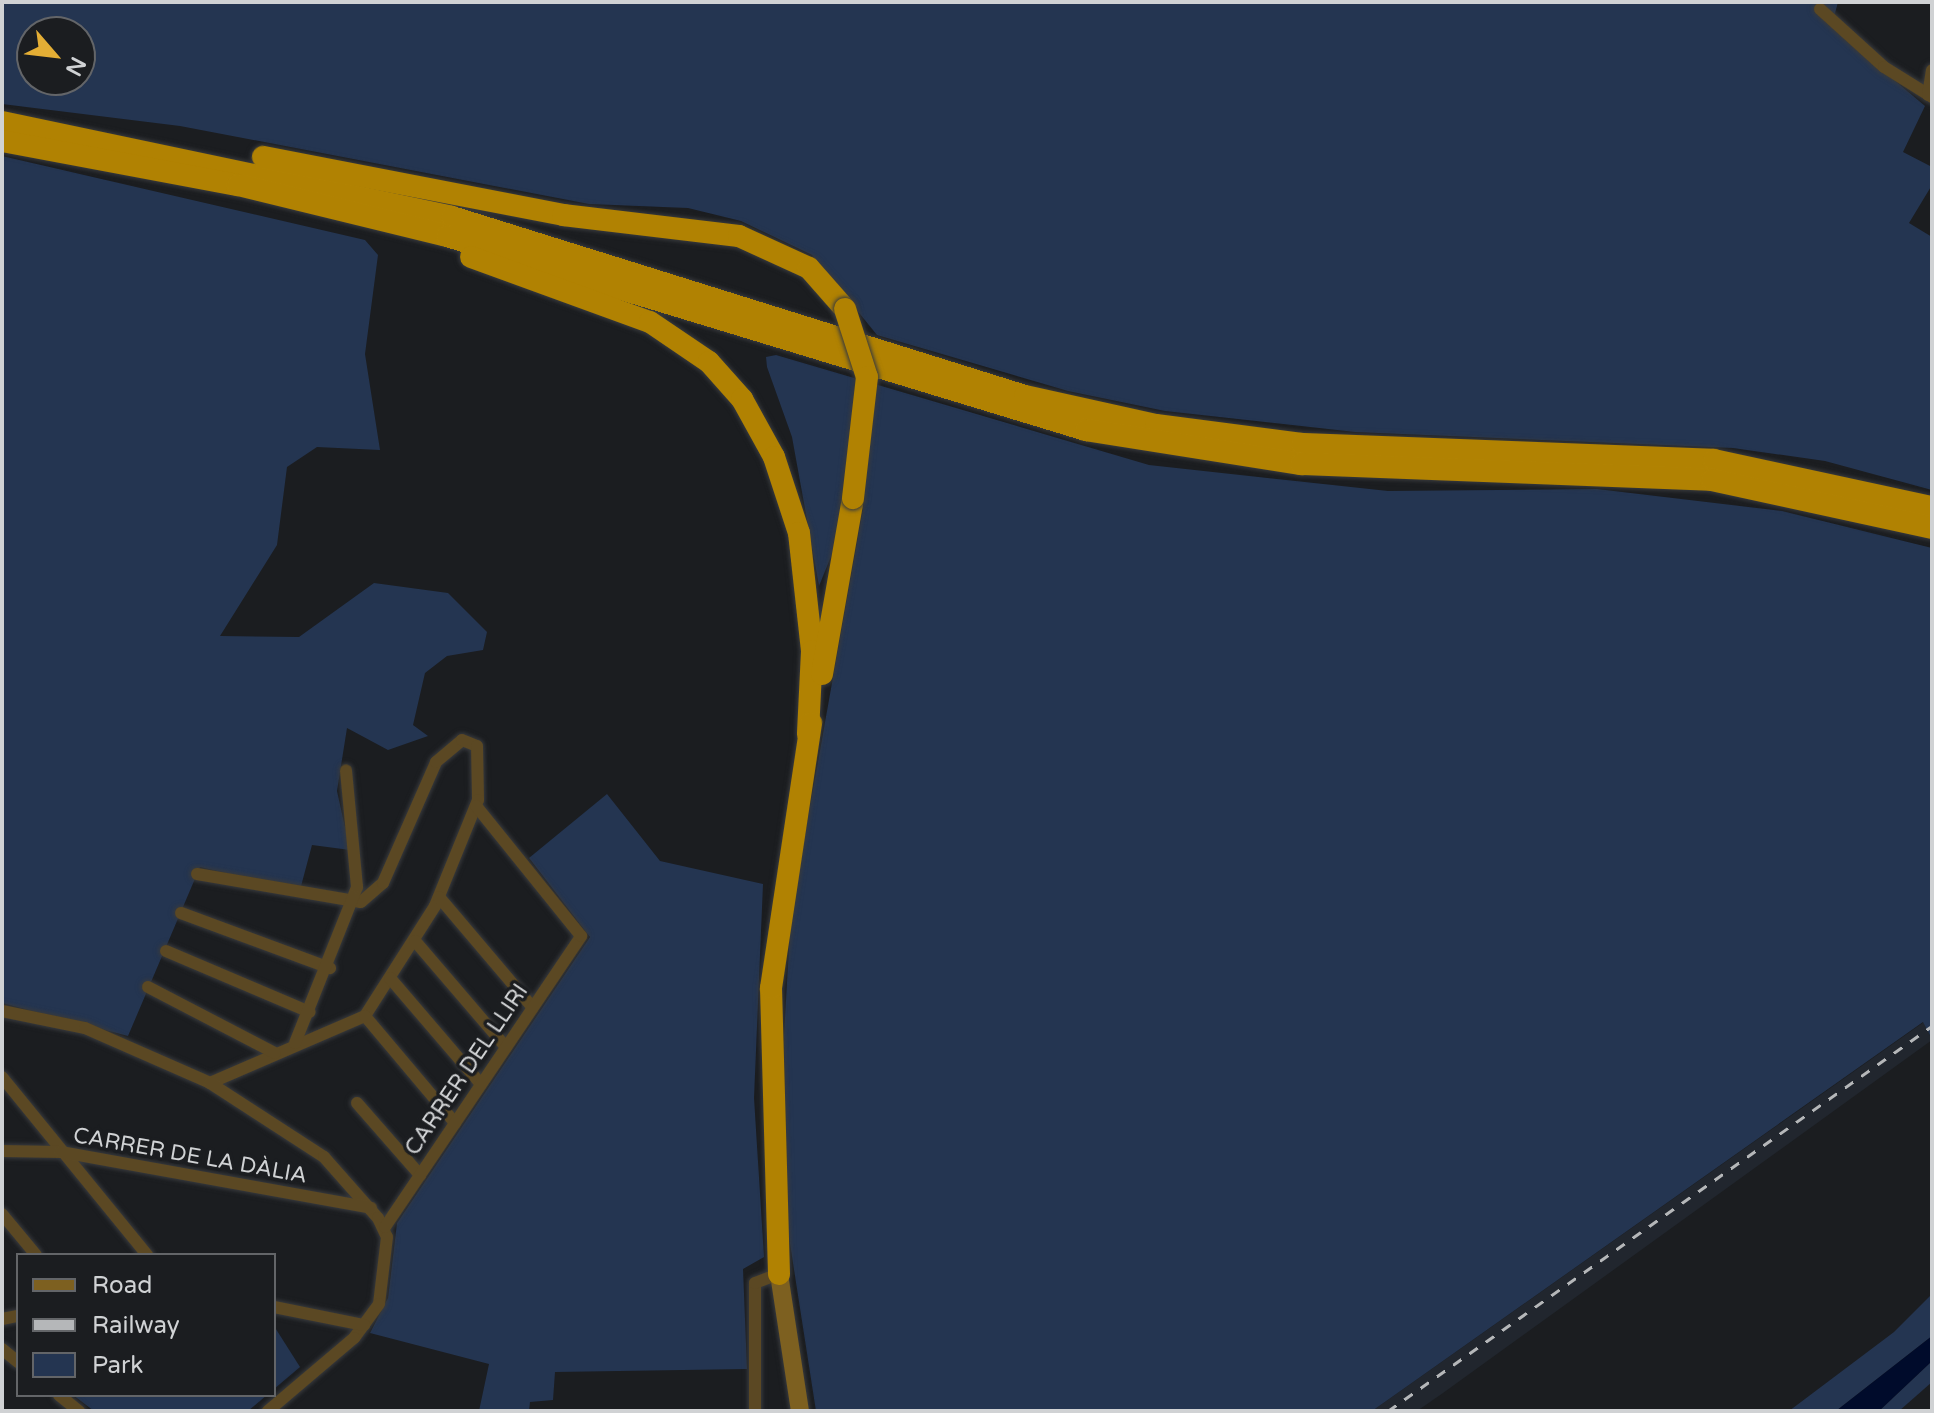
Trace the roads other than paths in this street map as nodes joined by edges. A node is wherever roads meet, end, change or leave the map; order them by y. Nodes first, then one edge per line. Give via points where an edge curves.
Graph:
1 (1820, 9) dead end
2 (1932, 70) edge
3 (1930, 96) edge
4 (2, 114) edge
5 (2, 122) edge
6 (2, 141) edge
7 (311, 203) junction
8 (1932, 507) edge
9 (1932, 528) edge
10 (808, 734) junction
11 (346, 771) dead end
12 (476, 806) junction
13 (197, 874) dead end
14 (439, 897) junction
15 (352, 903) junction
16 (181, 913) dead end
17 (415, 941) junction
18 (166, 951) dead end
19 (330, 968) junction
20 (390, 978) junction
21 (148, 987) dead end
22 (533, 1008) junction
23 (2, 1011) edge
24 (310, 1012) junction
25 (365, 1016) junction
26 (295, 1043) junction
27 (506, 1047) junction
28 (275, 1053) junction
29 (2, 1077) edge
30 (210, 1083) junction
31 (481, 1084) junction
32 (357, 1103) dead end
33 (455, 1123) junction
34 (2, 1151) edge
35 (61, 1152) junction
36 (420, 1175) junction
37 (371, 1208) junction
38 (2, 1214) edge
39 (385, 1227) junction
40 (34, 1253) edge
41 (145, 1253) edge
42 (779, 1274) junction
43 (276, 1307) edge
44 (364, 1325) junction
45 (62, 1397) edge
46 (79, 1411) edge
47 (268, 1411) edge
48 (755, 1411) edge
49 (800, 1411) edge

1 - 3 street
2 - 3 street
4 - 10 highway, bridge via 119,130 563,215 739,236 809,268 845,309 867,377 853,498
5 - 8 highway via 452,217 1025,396 1156,425 1329,446 1714,460
6 - 7 highway
7 - 9 highway via 574,271 1086,430 1301,464 1712,480
7 - 10 highway via 650,322 723,376 760,427 799,533 812,629
10 - 42 highway via 771,988 769,1123
11 - 15 street via 359,850
12 - 14 street
12 - 15 street via 477,746 462,740 423,783 383,883
12 - 22 street, CARRER DEL LLIRI via 581,936
13 - 15 street
14 - 17 street
14 - 22 street
15 - 19 street
16 - 19 street
17 - 20 street
17 - 27 street
18 - 24 street
19 - 24 street
20 - 25 street
20 - 31 street
21 - 28 street
22 - 27 street, CARRER DEL LLIRI
23 - 30 street via 85,1028
24 - 26 street
25 - 26 street via 325,1039
25 - 33 street
26 - 28 street
27 - 31 street, CARRER DEL LLIRI
28 - 30 street
29 - 35 street
30 - 37 street via 324,1157
31 - 33 street, CARRER DEL LLIRI
32 - 36 street
33 - 36 street, CARRER DEL LLIRI
34 - 35 street, CARRER DE LA DÀLIA
35 - 37 street, CARRER DE LA DÀLIA
35 - 41 street
36 - 39 street, CARRER DEL LLIRI
37 - 39 street
38 - 40 street
39 - 44 street via 384,1287
42 - 48 street via 755,1283
42 - 49 main road
43 - 44 street
44 - 47 street
45 - 46 street

